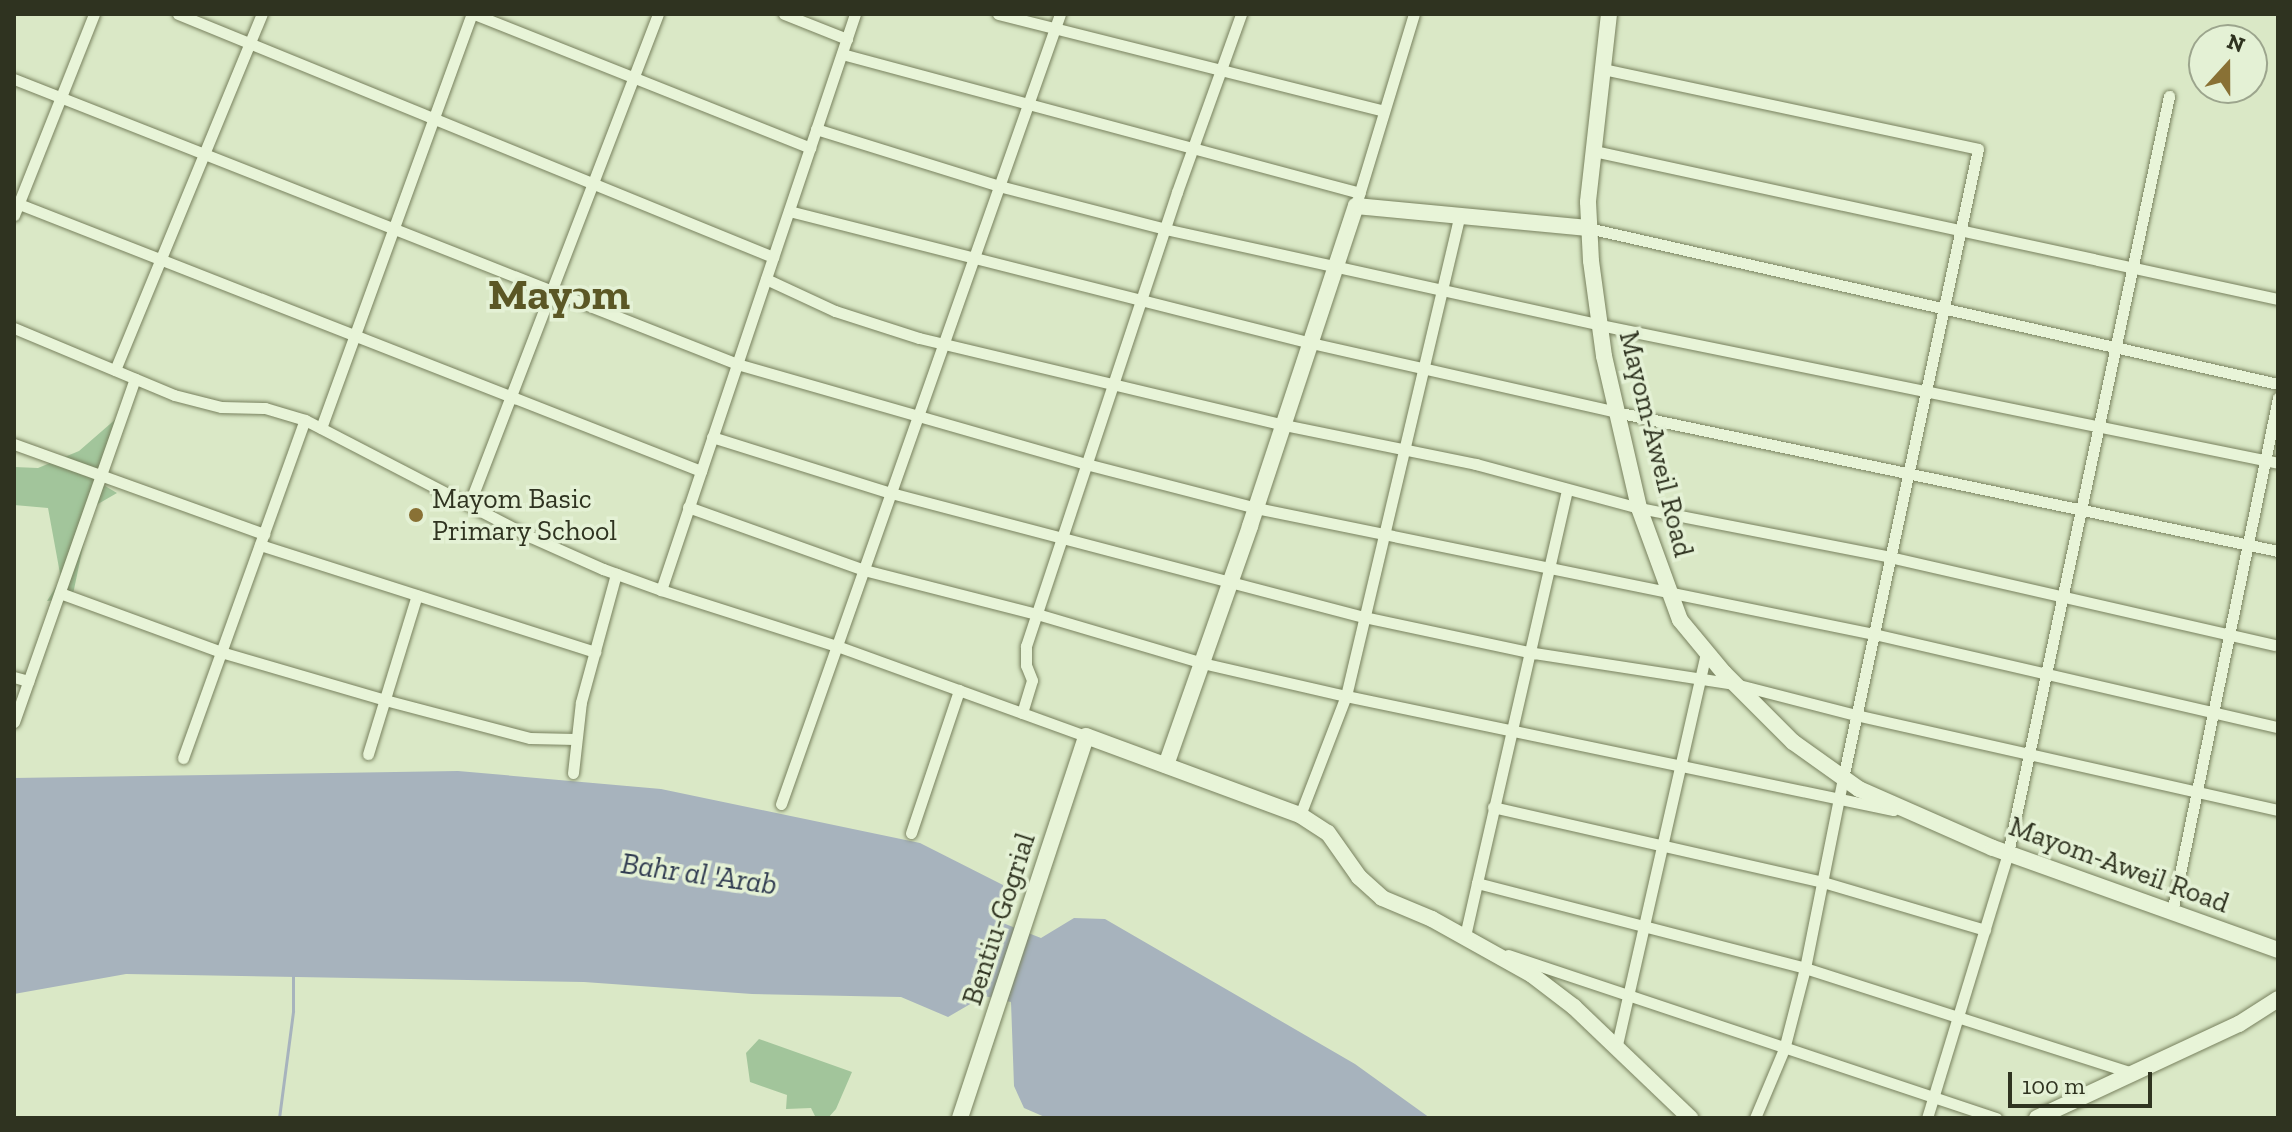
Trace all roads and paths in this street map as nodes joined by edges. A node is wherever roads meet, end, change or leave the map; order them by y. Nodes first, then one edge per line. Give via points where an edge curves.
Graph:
1 (94, 14) edge
2 (178, 14) edge
3 (262, 14) edge
4 (473, 14) edge
5 (658, 14) edge
6 (784, 14) edge
7 (855, 14) edge
8 (998, 14) edge
9 (1060, 14) edge
10 (1241, 14) edge
11 (1414, 14) edge
12 (1609, 14) edge
13 (1055, 28) junction
14 (847, 39) junction
15 (250, 43) junction
16 (842, 54) junction
17 (1603, 69) junction
18 (1221, 70) junction
19 (633, 78) junction
20 (14, 79) edge
21 (2169, 96) dead end
22 (61, 97) junction
23 (1028, 103) junction
24 (1384, 111) junction
25 (434, 118) junction
26 (816, 129) junction
27 (810, 148) junction
28 (1192, 150) junction
29 (1594, 151) junction
30 (204, 154) junction
31 (592, 183) junction
32 (999, 186) junction
33 (1358, 199) junction
34 (16, 207) edge
35 (789, 211) junction
36 (1460, 215) junction
37 (1588, 228) junction
38 (394, 229) junction
39 (1165, 229) junction
40 (1961, 230) junction
41 (773, 257) junction
42 (973, 260) junction
43 (160, 262) junction
44 (1336, 265) junction
45 (2133, 268) junction
46 (766, 279) junction
47 (551, 291) junction
48 (1442, 291) junction
49 (1142, 299) junction
50 (2278, 299) edge
51 (1944, 308) junction
52 (1600, 325) junction
53 (14, 328) edge
54 (354, 337) junction
55 (944, 341) junction
56 (1311, 343) junction
57 (2116, 347) junction
58 (737, 364) junction
59 (1424, 369) junction
60 (115, 370) junction
61 (135, 379) junction
62 (2278, 384) edge
63 (1113, 385) junction
64 (1926, 392) junction
65 (510, 397) junction
66 (2278, 398) edge
67 (1616, 412) junction
68 (918, 416) junction
69 (305, 420) junction
70 (1284, 425) junction
71 (2099, 427) junction
72 (321, 428) junction
73 (712, 437) junction
74 (14, 444) edge
75 (1404, 449) junction
76 (2265, 460) junction
77 (2278, 463) edge
78 (1086, 464) junction
79 (701, 471) junction
80 (1908, 475) junction
81 (100, 477) junction
82 (1567, 490) junction
83 (891, 493) junction
84 (469, 505) junction
85 (688, 507) junction
86 (1256, 508) junction
87 (1639, 508) junction
88 (2081, 511) junction
89 (1383, 536) junction
90 (1062, 539) junction
91 (262, 540) junction
92 (2247, 546) junction
93 (2278, 551) edge
94 (1890, 557) junction
95 (864, 570) junction
96 (1548, 570) junction
97 (616, 574) junction
98 (1230, 582) junction
99 (661, 590) junction
100 (60, 593) junction
101 (1668, 594) junction
102 (417, 595) junction
103 (2063, 597) junction
104 (1037, 614) junction
105 (1364, 617) junction
106 (1874, 634) junction
107 (2229, 635) junction
108 (2274, 645) dead end
109 (837, 646) junction
110 (221, 652) junction
111 (595, 652) junction
112 (1529, 652) junction
113 (1706, 652) junction
114 (1202, 663) junction
115 (2046, 674) junction
116 (14, 677) edge
117 (1700, 678) junction
118 (28, 681) junction
119 (1735, 684) junction
120 (959, 690) junction
121 (1346, 696) junction
122 (385, 700) junction
123 (2213, 712) junction
124 (1022, 713) junction
125 (1856, 715) junction
126 (14, 722) edge
127 (2278, 727) edge
128 (1511, 731) junction
129 (1086, 736) junction
130 (575, 739) junction
131 (368, 754) dead end
132 (2029, 754) junction
133 (183, 758) dead end
134 (1166, 765) junction
135 (1680, 766) junction
136 (573, 773) dead end
137 (1843, 778) junction
138 (2197, 792) junction
139 (1839, 799) junction
140 (781, 804) dead end
141 (1493, 807) junction
142 (2278, 810) edge
143 (1915, 814) junction
144 (1300, 815) junction
145 (911, 833) dead end
146 (1662, 846) junction
147 (2008, 853) junction
148 (1823, 882) junction
149 (1477, 883) junction
150 (2172, 912) junction
151 (1644, 926) junction
152 (1985, 930) junction
153 (1465, 936) junction
154 (1485, 948) junction
155 (2278, 950) edge
156 (1805, 968) junction
157 (1628, 996) junction
158 (2278, 999) edge
159 (1958, 1019) junction
160 (1616, 1049) junction
161 (1784, 1049) junction
162 (2133, 1074) junction
163 (1934, 1097) junction
164 (960, 1118) edge
165 (1690, 1118) edge
166 (1755, 1118) edge
167 (1927, 1118) edge
168 (1996, 1118) edge
169 (2037, 1118) edge

1 - 22 street
2 - 15 street
3 - 15 street
4 - 19 street
4 - 25 street
5 - 19 street
6 - 14 street
7 - 14 street
8 - 13 street
9 - 13 street
10 - 18 street
11 - 24 street
12 - 17 main road, Mayom-Aweil Road
13 - 18 street
13 - 23 street
14 - 16 street
15 - 25 street
15 - 30 street
16 - 23 street
16 - 26 street
17 - 29 main road, Mayom-Aweil Road
17 - 40 street via 1978,149
18 - 24 street
18 - 28 street
19 - 27 street
19 - 31 street
20 - 22 street
21 - 45 street
22 - 30 street
22 - 34 street
23 - 28 street
23 - 32 street
24 - 33 street
25 - 31 street
25 - 38 street
26 - 27 street
26 - 32 street
27 - 35 street
28 - 33 street
28 - 39 street
29 - 37 main road, Mayom-Aweil Road
29 - 40 street
30 - 38 street
30 - 43 street
31 - 41 street
31 - 47 street
32 - 39 street
32 - 42 street
33 - 36 main road
33 - 44 main road
34 - 43 street
35 - 41 street
35 - 42 street
36 - 37 main road
36 - 48 street
37 - 51 street
37 - 52 main road, Mayom-Aweil Road
38 - 47 street
38 - 54 street
39 - 44 street
39 - 49 street
40 - 45 street
40 - 51 street
41 - 46 street
42 - 49 street
42 - 55 street
43 - 54 street
43 - 60 street
44 - 48 street
44 - 56 main road
45 - 50 street
45 - 57 street
46 - 55 street via 874,325
46 - 58 street
47 - 58 street
47 - 65 street
48 - 52 street
48 - 59 street
49 - 56 street
49 - 63 street
51 - 57 street
51 - 64 street
52 - 64 street
52 - 67 main road, Mayom-Aweil Road
53 - 60 street
54 - 65 street
54 - 72 street
55 - 63 street
55 - 68 street
56 - 59 street
56 - 70 main road
57 - 62 street
57 - 71 street
58 - 68 street
58 - 73 street
59 - 67 street
59 - 75 street
60 - 61 street
61 - 69 street via 221,407 265,408
61 - 81 street
63 - 70 street
63 - 78 street
64 - 71 street
64 - 80 street
65 - 79 street
65 - 84 street
66 - 76 street
67 - 80 street
67 - 87 main road, Mayom-Aweil Road
68 - 78 street
68 - 83 street
69 - 72 street
69 - 91 street
70 - 75 street
70 - 86 main road
71 - 76 street
71 - 88 street
72 - 84 street
73 - 79 street
73 - 83 street
74 - 81 street
75 - 82 street
75 - 89 street
76 - 77 street
76 - 92 street
78 - 86 street
78 - 90 street
79 - 85 street
80 - 88 street
80 - 94 street
81 - 91 street
81 - 100 street
82 - 87 street
82 - 96 street
83 - 90 street
83 - 95 street
84 - 97 street
85 - 95 street
85 - 99 street
86 - 89 street
86 - 98 main road
87 - 94 street
87 - 101 main road, Mayom-Aweil Road
88 - 92 street
88 - 103 street
89 - 96 street
89 - 105 street
90 - 98 street
90 - 104 street
91 - 102 street
91 - 110 street
92 - 93 street
92 - 107 street
94 - 103 street
94 - 106 street
95 - 104 street
95 - 109 street
96 - 101 street
96 - 112 street
97 - 99 street
97 - 111 street
98 - 105 street
98 - 114 main road
99 - 109 street
100 - 110 street
100 - 118 street
101 - 106 street
101 - 113 main road, Mayom-Aweil Road via 1680,620
102 - 111 street
102 - 122 street
103 - 107 street
103 - 115 street
104 - 114 street
104 - 124 street via 1026,646 1032,680
105 - 112 street
105 - 121 street
106 - 115 street
106 - 125 street
107 - 108 street
107 - 123 street
109 - 120 street
109 - 140 street
110 - 122 street
110 - 133 street
111 - 130 street
112 - 117 street
112 - 128 street
113 - 117 street
113 - 119 main road, Mayom-Aweil Road
114 - 121 street
114 - 134 main road
115 - 123 street
115 - 132 street
116 - 118 street
117 - 119 street
117 - 135 street
118 - 126 street
119 - 125 street
119 - 137 main road, Mayom-Aweil Road via 1793,742
120 - 124 street
120 - 145 street
121 - 128 street
121 - 144 street
122 - 130 street via 530,738
122 - 131 street
123 - 127 street
123 - 138 street
124 - 129 street
125 - 132 street
125 - 137 street
128 - 135 street
128 - 141 street
129 - 134 main road
129 - 164 main road, Bentiu-Gogrial
130 - 136 street
132 - 138 street
132 - 147 street
134 - 144 main road
135 - 139 street
135 - 146 street
137 - 139 street
137 - 143 main road, Mayom-Aweil Road
138 - 142 street
138 - 150 street
139 - 143 street
139 - 148 street
141 - 146 street
141 - 149 street
143 - 147 main road, Mayom-Aweil Road
144 - 153 main road via 1328,833 1359,877 1382,898
146 - 148 street
146 - 151 street
147 - 150 main road, Mayom-Aweil Road
147 - 152 street
148 - 152 street
148 - 156 street
149 - 151 street
149 - 153 street
150 - 155 main road, Mayom-Aweil Road
151 - 156 street
151 - 157 street
152 - 159 street
153 - 154 main road
154 - 157 street
154 - 160 main road via 1574,1007
156 - 159 street
156 - 161 street
157 - 160 street
157 - 161 street
158 - 162 main road via 2239,1024
159 - 162 street
159 - 163 street
160 - 165 main road
161 - 163 street
161 - 166 street
162 - 169 main road
163 - 167 street
163 - 168 street

